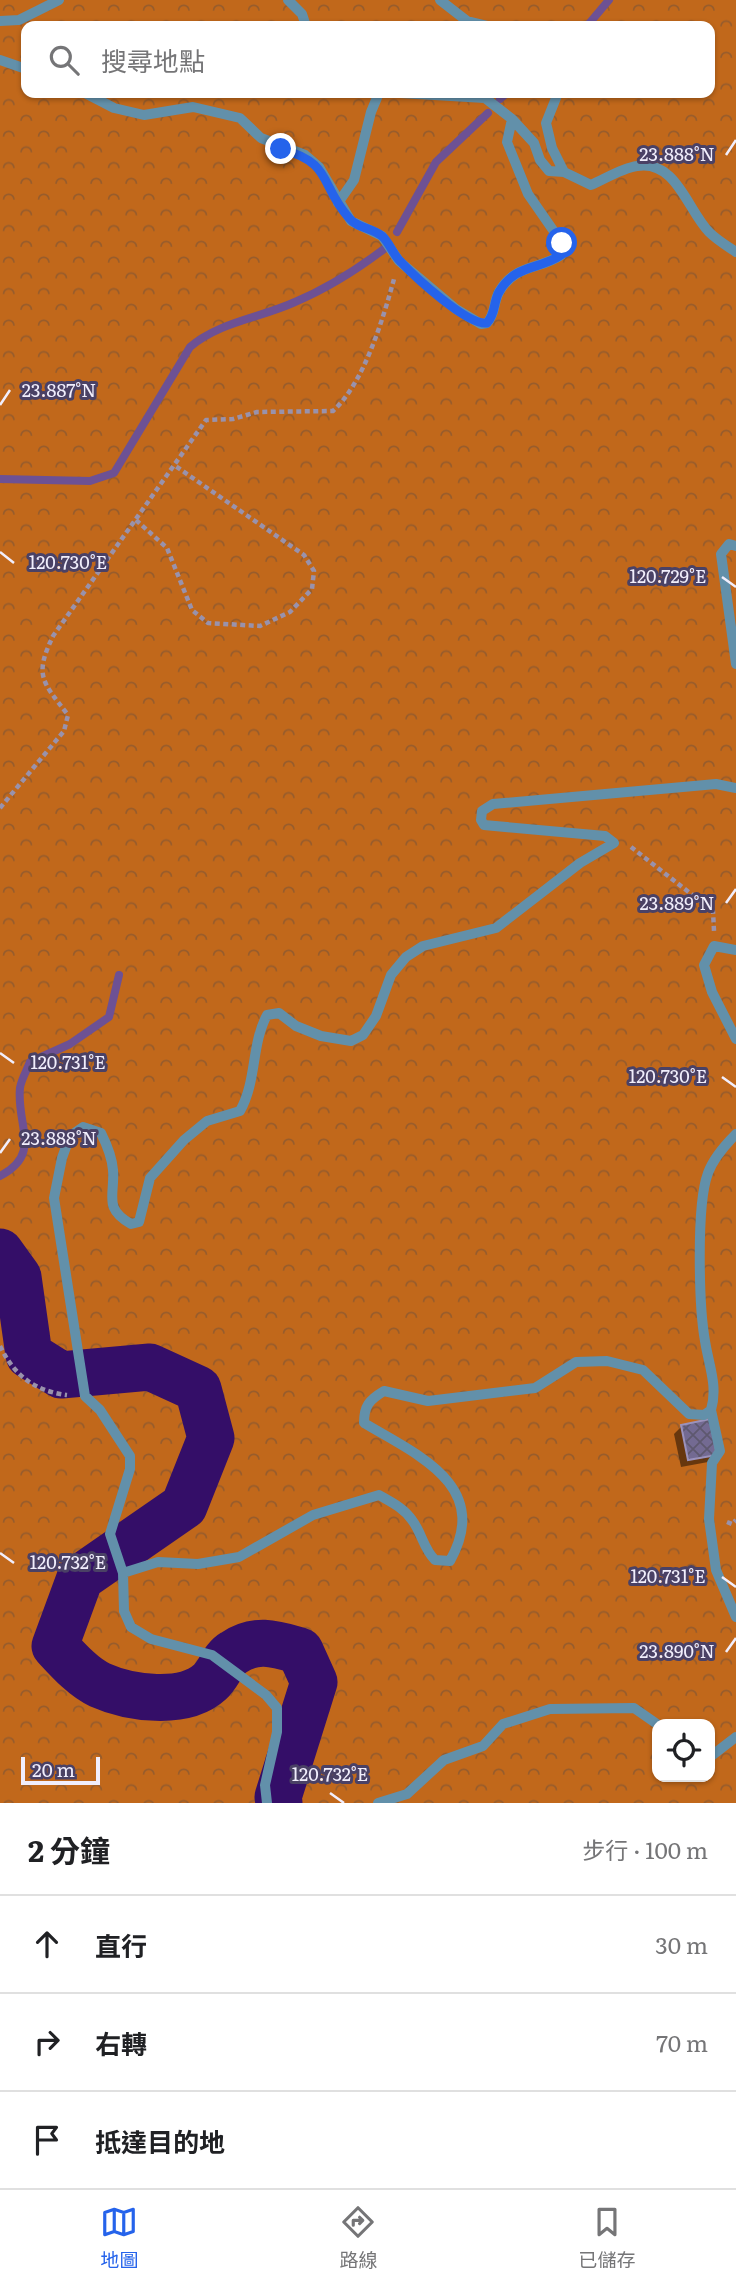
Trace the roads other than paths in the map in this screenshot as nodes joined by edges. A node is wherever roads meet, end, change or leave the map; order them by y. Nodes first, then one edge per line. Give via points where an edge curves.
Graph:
1 (59, 0) edge
2 (288, 0) edge
3 (440, 0) edge
4 (0, 21) edge
5 (304, 21) edge
6 (467, 21) edge
7 (0, 60) edge
8 (21, 67) edge
9 (95, 98) edge
10 (377, 98) edge
11 (485, 98) edge
12 (556, 98) edge
13 (513, 119) junction
14 (565, 172) junction
15 (338, 203) junction
16 (736, 252) edge
17 (736, 546) edge
18 (736, 664) edge
19 (736, 788) edge
20 (736, 950) edge
21 (736, 1039) edge
22 (736, 1134) edge
23 (711, 1410) junction
24 (123, 1573) junction
25 (736, 1617) edge
26 (652, 1721) edge
27 (736, 1737) edge
28 (715, 1753) edge
29 (267, 1803) edge
30 (378, 1803) edge

1 - 4 lane via 19,20
2 - 5 lane
3 - 6 lane
7 - 8 lane
9 - 15 lane via 144,116 193,107 240,118 261,138 304,155 319,167
10 - 15 lane via 354,180
11 - 13 lane
12 - 14 lane via 546,123
13 - 14 lane via 534,143 549,172
13 - 15 lane via 507,142 528,194 562,243 561,255 515,274 498,294 495,314 487,323 456,309 399,261 382,236 351,221
14 - 16 lane via 592,185 637,166 651,167 673,178 710,233
17 - 18 lane via 729,544 721,554
19 - 24 lane via 716,784 493,804 482,811 484,825 605,836 614,843 580,863 496,928 423,946 406,957 391,975 376,1016 362,1035 351,1041 321,1036 279,1013 267,1015 260,1028 250,1094 240,1111 207,1121 167,1159 150,1178 139,1222 131,1224 118,1216 110,1198 113,1171 101,1133 83,1127 70,1136 54,1198 85,1396 100,1410 130,1456 110,1534
20 - 21 lane via 715,946 704,965
22 - 23 lane via 708,1173 700,1217 704,1339 716,1393
23 - 24 lane via 704,1415 689,1413 643,1370 607,1361 576,1362 536,1388 428,1401 384,1391 364,1410 365,1423 428,1460 452,1481 463,1519 459,1544 450,1561 435,1560 425,1549 414,1521 379,1495 313,1515 239,1557 198,1564 158,1562
23 - 25 lane via 720,1451 712,1463 709,1519 716,1570
24 - 29 lane via 124,1611 131,1627 151,1639 212,1655 244,1676 277,1708 277,1732 265,1785
26 - 30 lane via 634,1708 550,1709 503,1724 483,1746 444,1760 407,1794
27 - 28 lane

